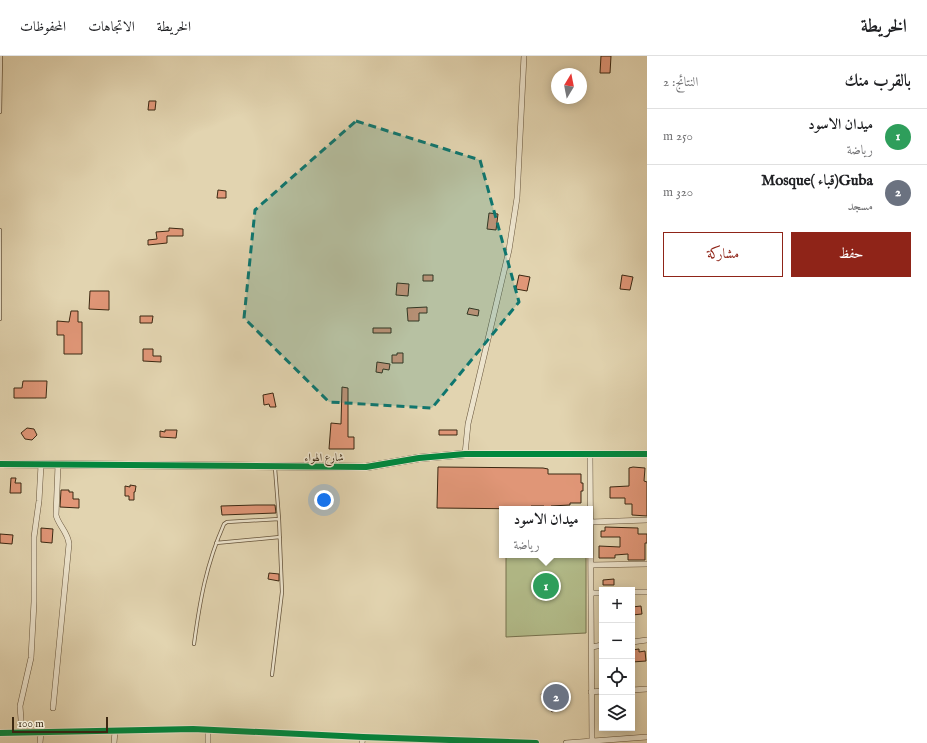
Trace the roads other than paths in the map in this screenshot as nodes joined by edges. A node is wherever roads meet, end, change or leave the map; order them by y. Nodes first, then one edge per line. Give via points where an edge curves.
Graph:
1 (1, 56) edge
2 (524, 56) edge
3 (0, 112) edge
4 (0, 230) edge
5 (0, 320) edge
6 (465, 454) junction
7 (590, 454) junction
8 (647, 454) edge
9 (0, 464) edge
10 (41, 465) junction
11 (58, 465) junction
12 (275, 467) junction
13 (591, 506) edge
14 (280, 519) junction
15 (647, 520) edge
16 (593, 522) edge
17 (280, 537) junction
18 (216, 543) junction
19 (592, 558) edge
20 (647, 564) edge
21 (592, 565) junction
22 (635, 592) edge
23 (647, 592) edge
24 (591, 593) junction
25 (599, 593) edge
26 (647, 640) edge
27 (635, 642) edge
28 (194, 644) dead end
29 (599, 646) edge
30 (592, 647) junction
31 (272, 675) dead end
32 (647, 689) edge
33 (635, 690) edge
34 (599, 691) edge
35 (591, 692) junction
36 (53, 708) dead end
37 (208, 729) junction
38 (115, 730) junction
39 (22, 732) junction
40 (41, 732) junction
41 (0, 733) edge
42 (363, 737) junction
43 (647, 737) edge
44 (424, 741) edge
45 (592, 742) edge
46 (40, 743) edge
47 (114, 743) edge
48 (208, 743) edge
49 (362, 743) edge
50 (536, 743) edge
51 (566, 743) edge

1 - 3 lane
2 - 6 street via 517,198 508,250 468,424
4 - 5 lane
6 - 7 street, شارع الهواء
6 - 12 street, شارع الهواء via 419,458 366,467
7 - 8 street, شارع الهواء
7 - 13 street
9 - 10 street, شارع الهواء
10 - 11 street, شارع الهواء
10 - 39 street via 34,534 34,602 30,658 20,706
11 - 12 street, شارع الهواء
11 - 36 street via 56,518 69,544
12 - 14 lane
14 - 17 lane
14 - 18 lane via 227,522
15 - 16 street
17 - 18 lane
17 - 31 lane via 282,592
18 - 28 lane via 207,567
19 - 21 street
20 - 21 street
21 - 24 street
22 - 23 street
24 - 25 street
24 - 30 street
26 - 27 street
29 - 30 street
30 - 35 street
32 - 33 street
34 - 35 street
35 - 45 street
37 - 38 street
37 - 42 street
37 - 48 street
38 - 40 street
38 - 47 street
39 - 40 street
39 - 41 street
40 - 46 street
42 - 44 street
42 - 49 street
43 - 45 street
44 - 50 street
45 - 51 street

